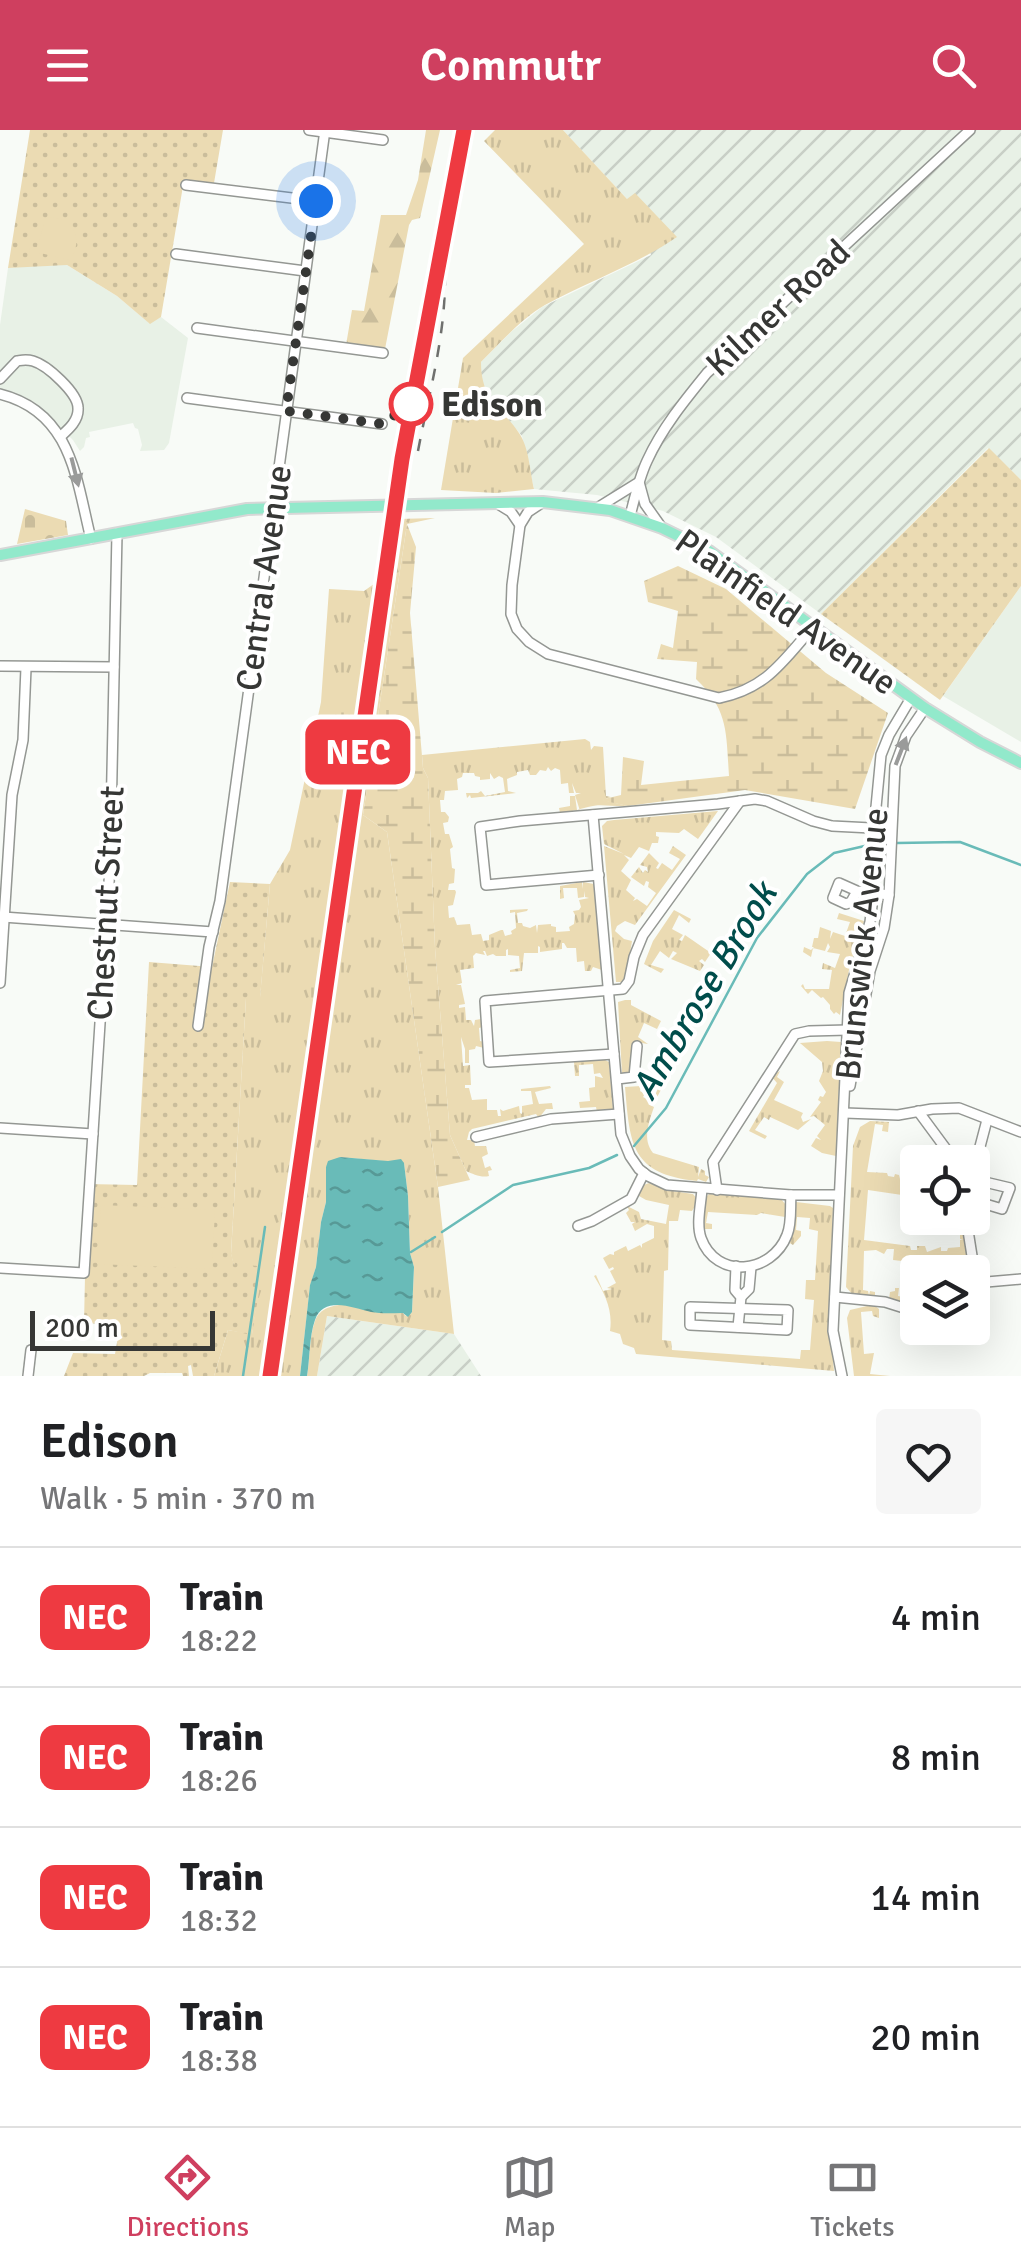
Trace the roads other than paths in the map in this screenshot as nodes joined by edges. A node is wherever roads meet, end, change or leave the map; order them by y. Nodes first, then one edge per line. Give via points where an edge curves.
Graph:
1 (309, 130) edge
2 (970, 130) edge
3 (325, 131) edge
4 (383, 140) dead end
5 (186, 185) dead end
6 (316, 201) junction
7 (176, 254) dead end
8 (305, 272) junction
9 (197, 328) dead end
10 (296, 341) junction
11 (383, 353) dead end
12 (0, 379) edge
13 (0, 394) edge
14 (187, 398) dead end
15 (286, 411) junction
16 (382, 424) dead end
17 (61, 436) junction
18 (640, 482) junction
19 (543, 502) junction
20 (498, 504) junction
21 (274, 507) junction
22 (597, 508) junction
23 (630, 516) junction
24 (520, 526) junction
25 (662, 528) junction
26 (117, 533) junction
27 (91, 539) junction
28 (0, 555) edge
29 (813, 628) junction
30 (0, 666) edge
31 (114, 667) junction
32 (26, 668) junction
33 (911, 698) junction
34 (925, 708) junction
35 (1021, 763) edge
36 (740, 801) junction
37 (594, 814) junction
38 (874, 828) junction
39 (891, 829) junction
40 (599, 875) junction
41 (857, 891) dead end
42 (872, 892) junction
43 (889, 895) junction
44 (2, 917) edge
45 (107, 923) junction
46 (213, 932) junction
47 (0, 984) edge
48 (609, 992) junction
49 (198, 1026) dead end
50 (846, 1030) junction
51 (860, 1032) junction
52 (637, 1046) dead end
53 (614, 1054) junction
54 (617, 1079) junction
55 (918, 1111) junction
56 (845, 1113) junction
57 (619, 1114) junction
58 (987, 1120) junction
59 (0, 1128) edge
60 (1021, 1132) edge
61 (94, 1134) junction
62 (476, 1138) dead end
63 (943, 1145) edge
64 (980, 1145) edge
65 (644, 1173) junction
66 (990, 1183) edge
67 (702, 1190) junction
68 (717, 1190) junction
69 (791, 1195) junction
70 (839, 1195) junction
71 (990, 1206) edge
72 (578, 1226) dead end
73 (736, 1266) junction
74 (751, 1267) junction
75 (0, 1268) edge
76 (1021, 1279) edge
77 (990, 1284) edge
78 (835, 1297) junction
79 (741, 1302) junction
80 (900, 1307) edge
81 (738, 1327) junction
82 (31, 1350) dead end
83 (28, 1376) edge
84 (842, 1376) edge

1 - 3 street
2 - 18 street, Kilmer Road via 708,372 662,432
3 - 4 street
3 - 6 street, Central Avenue
5 - 6 street
6 - 8 street, Central Avenue
7 - 8 street
8 - 10 street, Central Avenue
9 - 10 street
10 - 11 street
10 - 15 street, Central Avenue
12 - 17 street via 16,361 34,361 71,391 78,414
13 - 17 street via 38,412
14 - 15 street
15 - 16 street
15 - 21 street, Central Avenue
17 -> 27 street
18 - 22 street
18 - 23 street, Kilmer Road
18 - 25 street
19 - 20 main road, Plainfield Avenue
19 - 22 main road, Plainfield Avenue
19 - 24 street
20 - 21 main road, Plainfield Avenue
20 - 24 street
21 - 26 main road, Plainfield Avenue
21 - 46 street, Central Avenue
22 - 23 main road, Plainfield Avenue
23 - 25 main road, Plainfield Avenue
24 - 29 street via 511,614 529,642 548,654 720,698 756,686
25 - 29 main road, Plainfield Avenue via 709,551
26 - 27 main road, Plainfield Avenue
26 - 31 street, Chestnut Street
27 - 28 main road, Plainfield Avenue
29 - 33 main road, Plainfield Avenue
30 - 32 street
31 - 32 street
31 - 45 street, Chestnut Street
32 - 44 street
33 - 34 main road, Plainfield Avenue
33 - 38 street, Brunswick Avenue via 881,755
34 - 35 main road, Plainfield Avenue
39 -> 34 street via 898,754
36 - 37 street
36 - 38 street via 767,801 832,826
36 - 48 street via 643,935 629,982
37 - 40 street
37 - 40 street via 482,825 484,882
38 - 39 street
38 - 42 street, Brunswick Avenue
39 - 43 street
40 - 48 street
41 - 42 street
42 - 43 street
42 - 50 street, Brunswick Avenue
43 - 51 street
44 - 45 street
44 - 47 street
45 - 46 street
45 - 61 street, Chestnut Street
46 - 49 street, Central Avenue
48 - 53 street
48 - 53 street via 485,1001 490,1062
50 - 51 street
50 - 56 street, Brunswick Avenue
50 - 68 street via 795,1034 713,1162
51 - 56 street
52 - 54 street via 634,1077
53 - 54 street
54 - 57 street
55 - 56 street
55 - 58 street via 959,1108
55 - 63 street
56 - 70 street, Brunswick Avenue
57 - 62 street via 551,1119
57 - 65 street via 624,1144
58 - 60 street
58 - 64 street
59 - 61 street
61 - 75 street, Chestnut Street via 84,1273
65 - 67 street via 666,1185
65 - 72 street via 631,1198
66 - 71 street via 1010,1188 1002,1210
67 - 68 street
67 - 73 street via 700,1237 715,1257
68 - 69 street
69 - 70 street
69 - 74 street via 789,1232 770,1259
70 - 78 street, Brunswick Avenue
73 - 74 street
73 - 79 street
74 - 79 street
76 - 77 street
78 - 80 street
78 - 84 street, Brunswick Avenue
79 - 81 street
79 - 81 street via 788,1310 786,1330
79 - 81 street via 690,1306 690,1326
82 - 83 street

